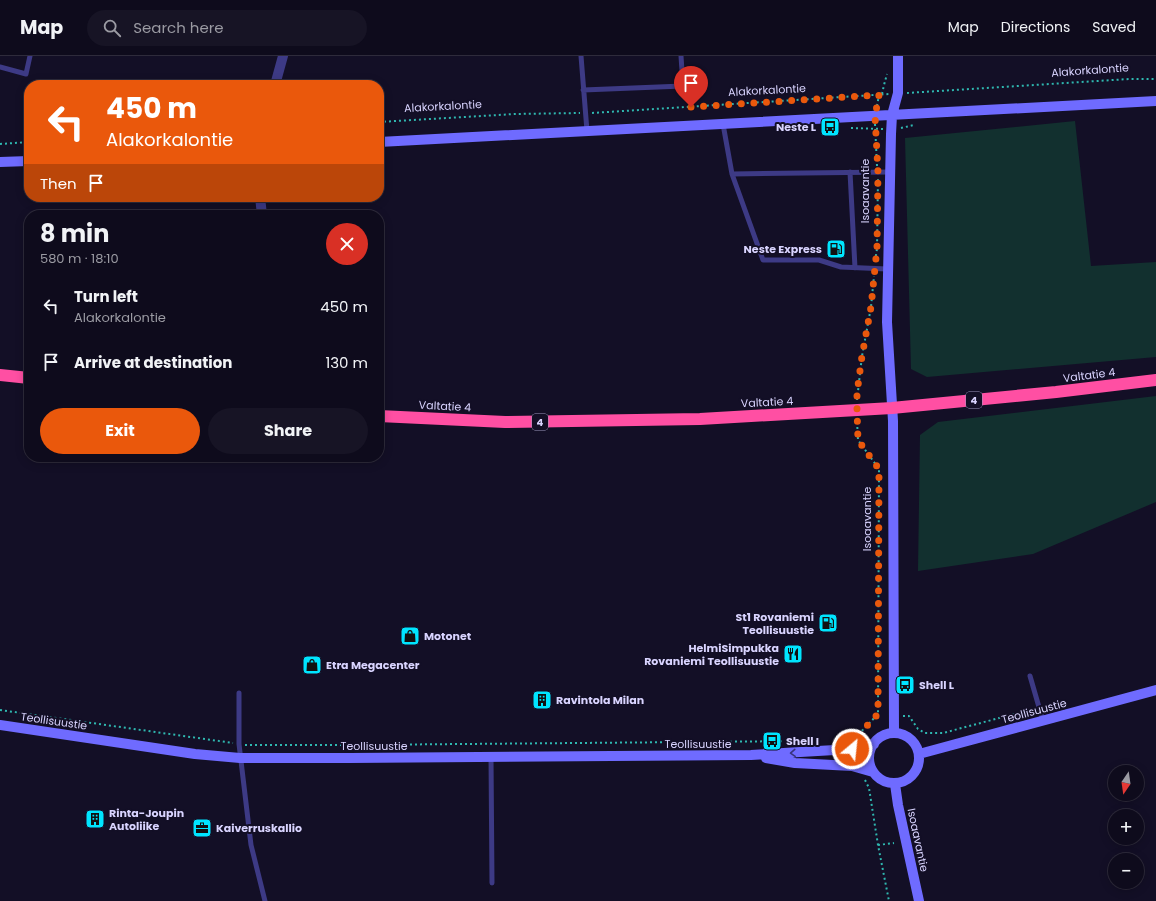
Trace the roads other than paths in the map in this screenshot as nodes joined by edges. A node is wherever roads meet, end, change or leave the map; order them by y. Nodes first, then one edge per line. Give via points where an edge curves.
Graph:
1 (30, 56) edge
2 (283, 56) edge
3 (580, 56) edge
4 (681, 56) edge
5 (898, 56) edge
6 (0, 67) edge
7 (277, 80) edge
8 (583, 90) junction
9 (1156, 101) edge
10 (892, 115) junction
11 (723, 124) junction
12 (587, 131) junction
13 (384, 142) edge
14 (24, 160) edge
15 (0, 162) edge
16 (850, 172) junction
17 (890, 172) junction
18 (732, 174) junction
19 (855, 268) junction
20 (887, 268) junction
21 (0, 375) edge
22 (24, 377) edge
23 (1156, 380) edge
24 (892, 408) junction
25 (384, 416) edge
26 (1030, 676) dead end
27 (1156, 690) edge
28 (238, 693) dead end
29 (1043, 721) junction
30 (0, 726) edge
31 (894, 733) junction
32 (874, 744) junction
33 (919, 754) junction
34 (750, 755) junction
35 (491, 757) junction
36 (240, 758) junction
37 (873, 772) junction
38 (894, 784) junction
39 (492, 883) dead end
40 (265, 901) edge
41 (919, 901) edge

1 - 6 lane via 26,74
2 - 7 street
3 - 8 lane
4 - 8 lane via 683,86
5 - 10 street via 898,93
8 - 12 lane
9 - 10 street
10 - 11 street
10 - 17 street
11 - 12 street
11 - 18 lane
12 - 13 street
14 - 15 street
16 - 17 lane
16 - 18 lane
16 - 19 lane
17 - 20 street
18 - 19 lane via 763,260 819,260 841,268
19 - 20 lane
20 - 24 street via 886,322
21 - 22 highway
23 - 24 highway, Valtatie 4 / 4
24 - 25 highway, Valtatie 4 / 4 via 700,419 505,422
24 - 31 street
26 - 29 lane
27 - 29 street, Teollisuustie
28 - 36 lane
29 - 33 street, Teollisuustie
30 - 36 street, Teollisuustie
31 - 32 street via 882,736
31 - 33 street via 908,737 917,747
32 -> 34 street, Teollisuustie via 852,749
32 - 37 street via 869,755
33 - 38 street via 919,765 914,774 905,782
34 - 35 street, Teollisuustie
34 - 37 street, Teollisuustie via 795,764 852,766
35 - 36 street, Teollisuustie
35 - 39 lane
36 - 40 lane via 251,845
37 - 38 street via 878,778
38 - 41 street, Isoaavantie

